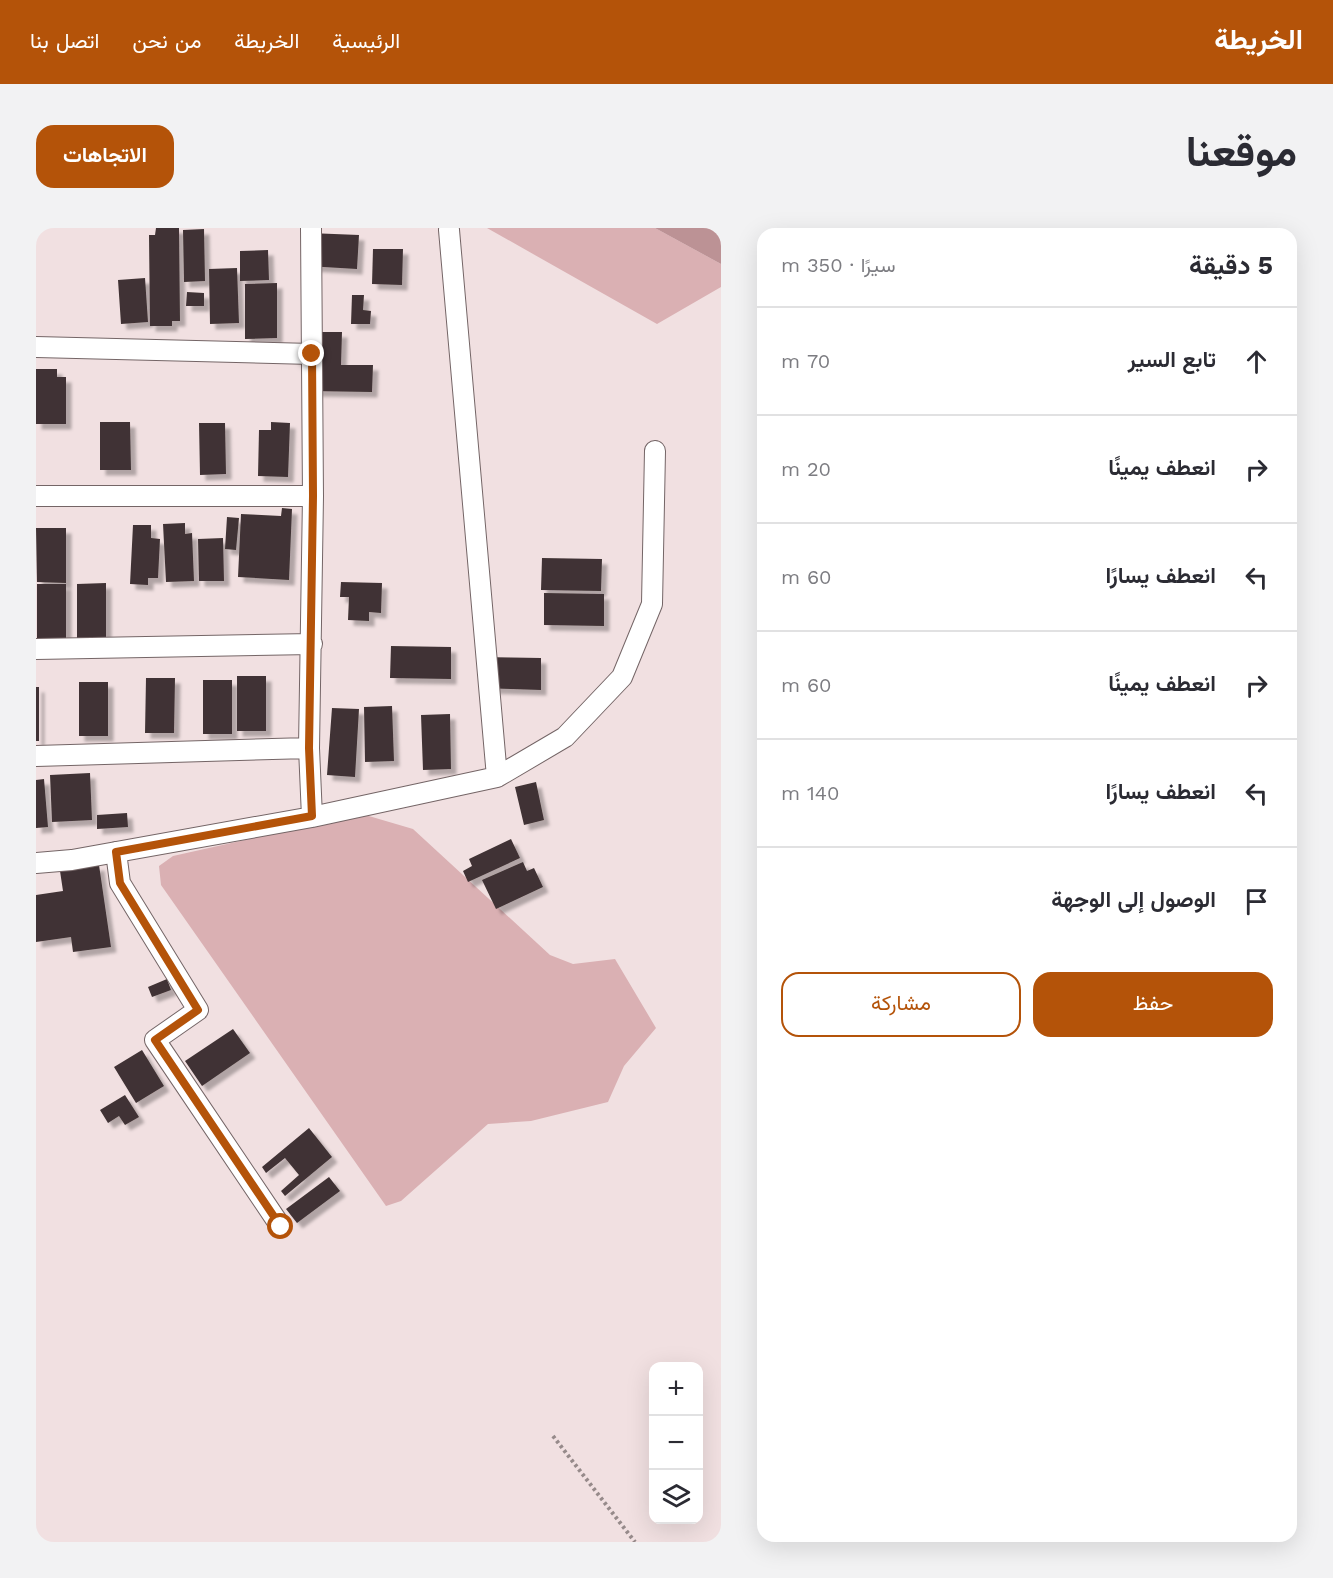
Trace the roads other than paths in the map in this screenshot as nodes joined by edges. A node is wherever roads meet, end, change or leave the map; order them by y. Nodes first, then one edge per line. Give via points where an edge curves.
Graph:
1 (311, 228) edge
2 (449, 230) dead end
3 (36, 347) edge
4 (312, 354) junction
5 (655, 451) dead end
6 (36, 496) edge
7 (313, 496) junction
8 (312, 644) junction
9 (36, 650) edge
10 (309, 748) junction
11 (36, 756) edge
12 (497, 777) junction
13 (312, 816) junction
14 (116, 852) junction
15 (36, 863) edge
16 (281, 1227) dead end

1 - 4 street
2 - 12 street
3 - 4 street
4 - 7 street
5 - 12 street via 652,604 622,678 565,737
6 - 7 street
7 - 8 street
8 - 9 street
8 - 10 street
10 - 11 street
10 - 13 street
12 - 13 street
13 - 14 street
14 - 15 street
14 - 16 street via 120,883 198,1010 155,1040

